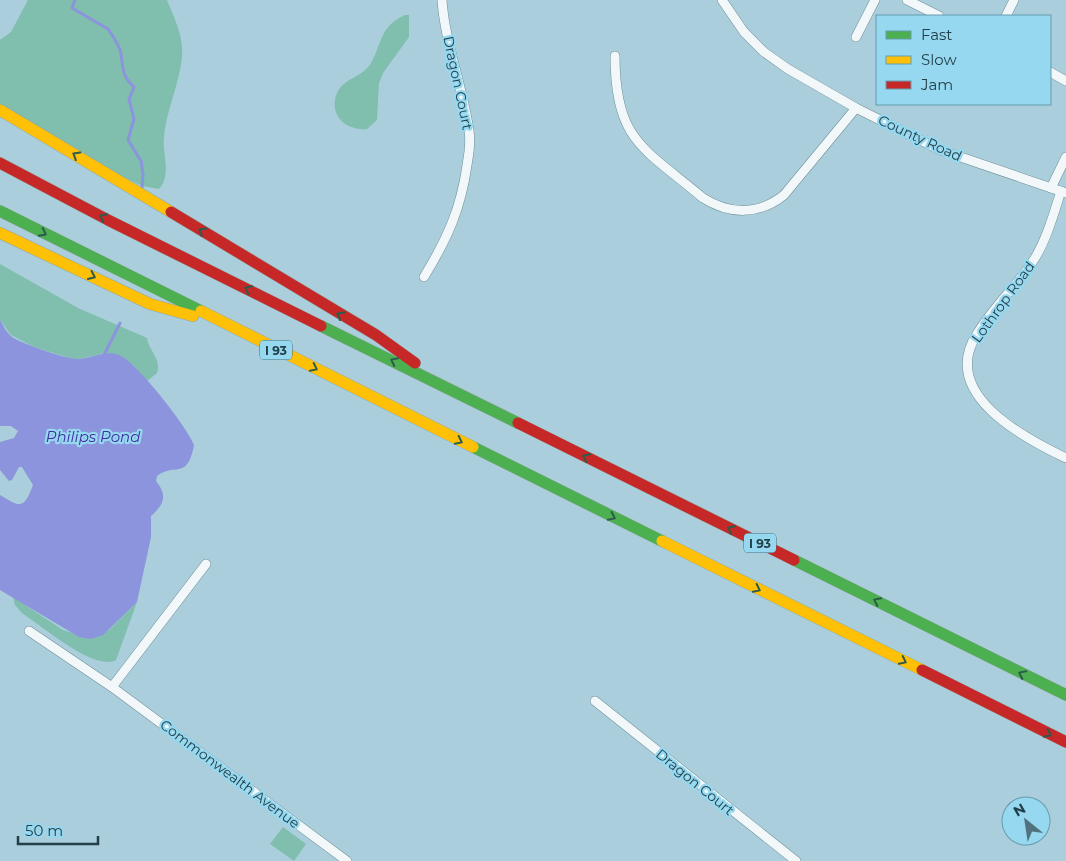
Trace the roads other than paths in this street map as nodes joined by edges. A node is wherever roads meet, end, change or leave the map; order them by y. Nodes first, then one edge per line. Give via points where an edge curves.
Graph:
1 (442, 0) edge
2 (722, 0) edge
3 (875, 0) edge
4 (906, 0) edge
5 (1014, 0) edge
6 (937, 15) edge
7 (1006, 15) edge
8 (856, 37) dead end
9 (616, 56) dead end
10 (1051, 72) edge
11 (1066, 80) edge
12 (856, 108) junction
13 (0, 110) edge
14 (1066, 157) edge
15 (0, 163) edge
16 (1051, 188) junction
17 (1064, 192) edge
18 (0, 211) edge
19 (0, 234) edge
20 (424, 277) dead end
21 (235, 329) junction
22 (453, 391) junction
23 (1066, 458) edge
24 (206, 564) dead end
25 (29, 631) dead end
26 (112, 687) junction
27 (1066, 695) edge
28 (595, 701) dead end
29 (1066, 742) edge
30 (347, 861) edge
31 (796, 861) edge

1 - 20 street, Dragon Court via 468,121 470,145 456,216
2 - 12 street, County Road via 744,32 764,52
3 - 8 street
4 - 6 street
5 - 7 street
9 - 12 street via 619,104 633,138 703,198 735,210 756,210 776,202
10 - 11 street
12 - 16 street, County Road via 940,150
22 -> 13 highway via 376,335
14 - 16 street
22 -> 15 highway, I 93
16 - 17 street, County Road
17 - 23 street, Lothrop Road via 1036,256 977,333 970,346 967,369 974,390 992,411 1031,440
18 -> 21 highway, I 93
19 -> 21 highway via 150,304
21 -> 29 highway, I 93
27 -> 22 highway, I 93
24 - 26 street
25 - 26 street, Commonwealth Avenue
26 - 30 street, Commonwealth Avenue
28 - 31 street, Dragon Court

